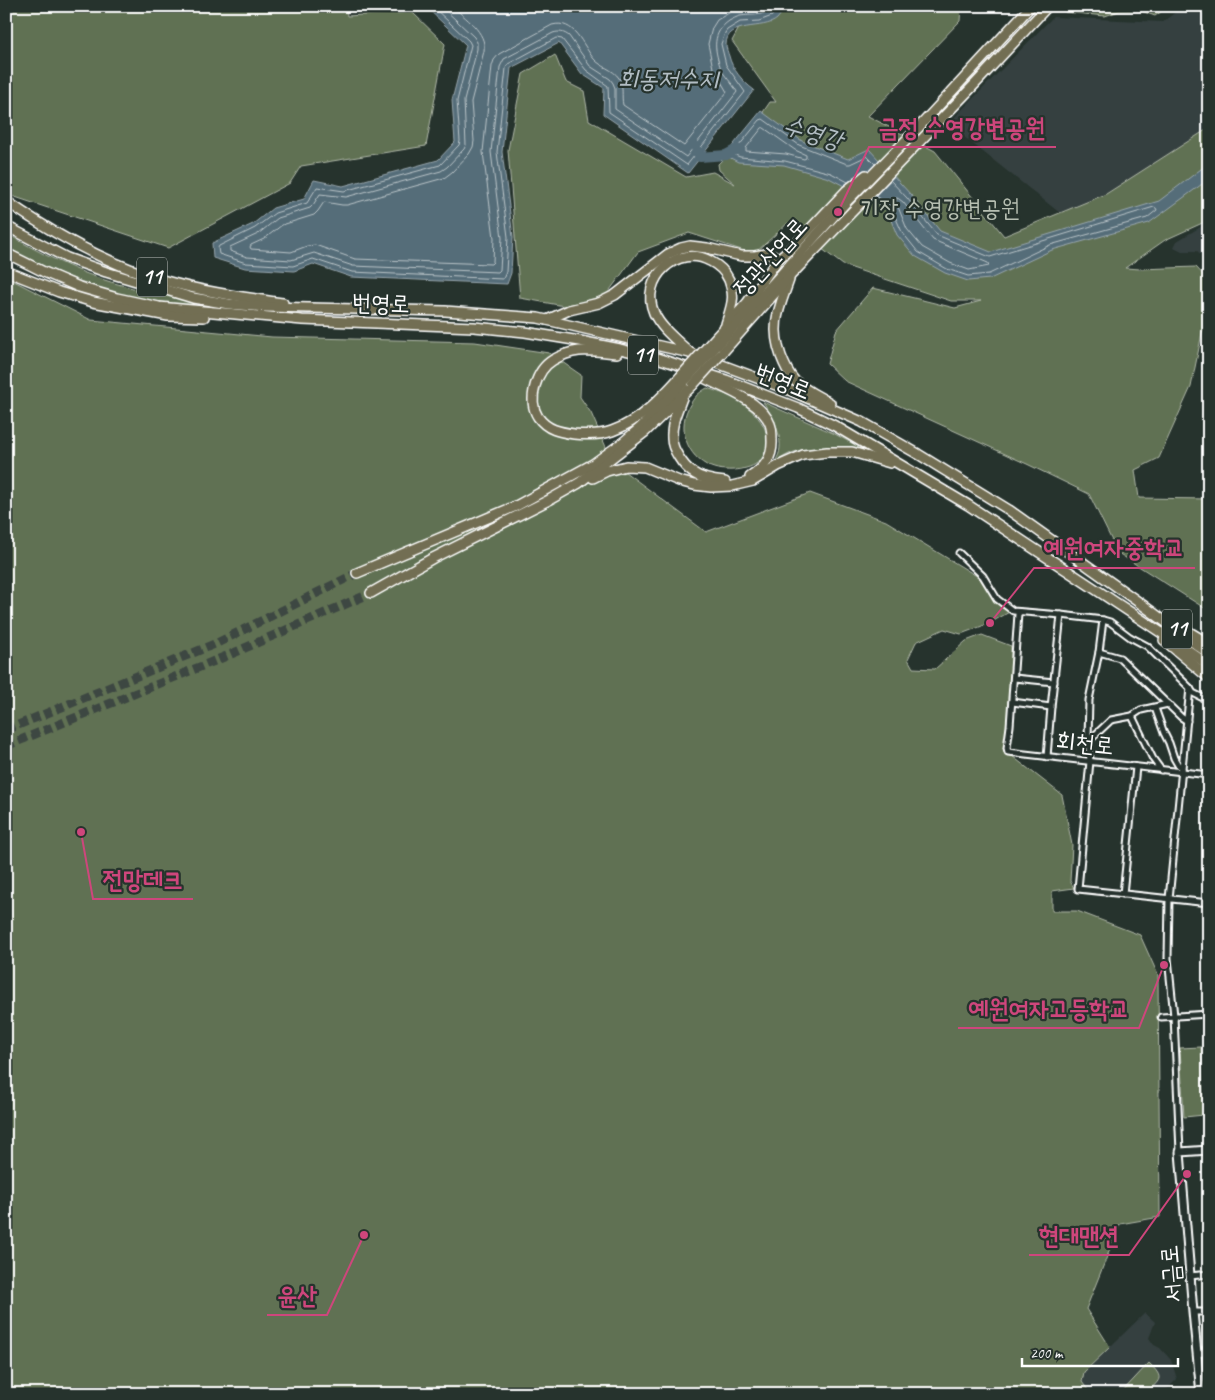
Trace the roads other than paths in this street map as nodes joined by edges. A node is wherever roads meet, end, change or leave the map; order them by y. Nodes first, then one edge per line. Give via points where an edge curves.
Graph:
1 (1031, 6) edge
2 (1048, 6) edge
3 (890, 156) junction
4 (6, 201) edge
5 (6, 226) edge
6 (6, 254) edge
7 (779, 258) junction
8 (6, 270) edge
9 (789, 272) junction
10 (315, 308) junction
11 (276, 318) junction
12 (546, 320) junction
13 (725, 327) junction
14 (714, 350) junction
15 (690, 353) junction
16 (640, 354) junction
17 (686, 368) junction
18 (686, 381) junction
19 (683, 394) junction
20 (660, 399) junction
21 (862, 422) junction
22 (610, 452) junction
23 (907, 469) junction
24 (579, 484) junction
25 (959, 553) dead end
26 (357, 573) tunnel mouth
27 (371, 593) tunnel mouth
28 (1144, 606) junction
29 (1020, 612) junction
30 (1061, 615) junction
31 (1135, 616) junction
32 (1103, 620) junction
33 (1209, 644) edge
34 (1099, 652) junction
35 (1209, 654) edge
36 (1209, 666) edge
37 (1014, 678) junction
38 (1209, 678) edge
39 (1054, 682) junction
40 (1190, 688) junction
41 (1012, 702) junction
42 (1209, 702) edge
43 (1168, 704) junction
44 (1051, 707) junction
45 (1155, 708) junction
46 (1132, 716) junction
47 (1187, 721) junction
48 (1088, 738) junction
49 (1047, 757) junction
50 (1090, 761) junction
51 (1136, 766) junction
52 (1160, 770) junction
53 (1182, 770) junction
54 (1209, 775) edge
55 (1123, 894) junction
56 (1169, 899) junction
57 (1209, 903) edge
58 (1209, 1014) edge
59 (1174, 1016) junction
60 (1160, 1017) dead end
61 (1209, 1150) edge
62 (1180, 1152) junction
63 (1209, 1274) edge
64 (1190, 1276) junction
65 (1193, 1312) junction
66 (1209, 1312) edge
67 (1209, 1345) edge
68 (1197, 1354) junction
69 (1201, 1394) edge

1 - 3 highway, 정관산업로
2 - 9 highway
3 - 7 highway via 846,191
3 - 9 highway, 정관산업로 via 849,199
4 - 10 highway, 번영로 / 11 via 63,238 134,271 212,292
5 - 10 highway, 번영로 / 11 via 67,258 193,298 265,307
6 - 11 highway, 번영로 / 11 via 79,287 117,298 159,307
7 - 12 highway via 766,254 741,256 690,246 681,248 668,254 615,295
7 - 13 highway via 747,303
8 - 11 highway, 번영로 / 11 via 59,292 122,308 168,316
9 - 14 highway
9 - 21 highway via 775,326 778,347 787,368 799,384
10 - 12 highway, 번영로 / 11 via 445,311
11 - 16 highway, 번영로 / 11 via 525,332
12 - 15 highway, 번영로 / 11
13 - 14 highway
13 - 15 highway via 733,301 732,287 717,265 705,258 692,256 667,264 652,286 654,313
14 - 18 highway, bridge
14 - 18 highway, bridge
15 - 21 highway, 번영로 / 11 via 789,390
16 - 17 highway, 번영로 / 11
16 - 20 highway via 579,351 552,360 534,385 532,399 537,416 560,432 586,435 611,432 630,423
17 - 19 highway via 758,407 770,424 773,446 765,465 748,478 734,482 706,479 692,472 678,456 672,442 673,423
17 - 23 highway, 번영로 / 11 via 798,408 836,426
18 - 19 highway
18 - 20 highway
18 - 22 highway via 640,428
19 - 24 highway via 645,432
20 - 22 highway
21 - 28 highway, 번영로 / 11 via 1009,510
22 - 26 highway via 516,506
23 - 24 highway via 852,452 827,452 803,455 753,482 732,486 694,485 645,466 607,471
23 - 31 highway, 번영로 / 11 via 968,504
24 - 27 highway via 432,558
25 - 29 street via 983,576 997,599 1013,611
28 - 33 highway
28 - 35 highway, 번영로 / 11
29 - 30 street
29 - 37 street, 회천로
30 - 32 street
30 - 39 street
31 - 36 highway, 번영로 / 11
31 - 38 highway
32 - 34 street
32 - 40 street via 1147,646
34 - 43 street via 1120,658
34 - 48 street via 1089,700
37 - 39 street
37 - 41 street, 회천로
39 - 44 street
40 - 42 street
40 - 47 street
41 - 44 street, 회천로
41 - 49 street, 회천로 via 1008,752
43 - 45 street
43 - 47 street
44 - 49 street
45 - 46 street via 1141,710
45 - 53 street via 1174,758
46 - 48 street via 1111,720
46 - 52 street
47 - 53 street
48 - 50 street
49 - 50 street, 회천로
50 - 51 street, 회천로
50 - 55 street via 1078,890
51 - 52 street, 회천로
51 - 55 street
52 - 53 street, 회천로
53 - 54 street, 회천로
53 - 56 street
55 - 56 street
56 - 57 street
56 - 59 street via 1168,958
58 - 59 street
59 - 60 street
59 - 62 street
61 - 62 street
62 - 64 street, 서금로
63 - 64 street
64 - 65 street, 서금로
65 - 66 street
65 - 68 street, 서금로
67 - 68 street via 1203,1353
68 - 69 street, 서금로

